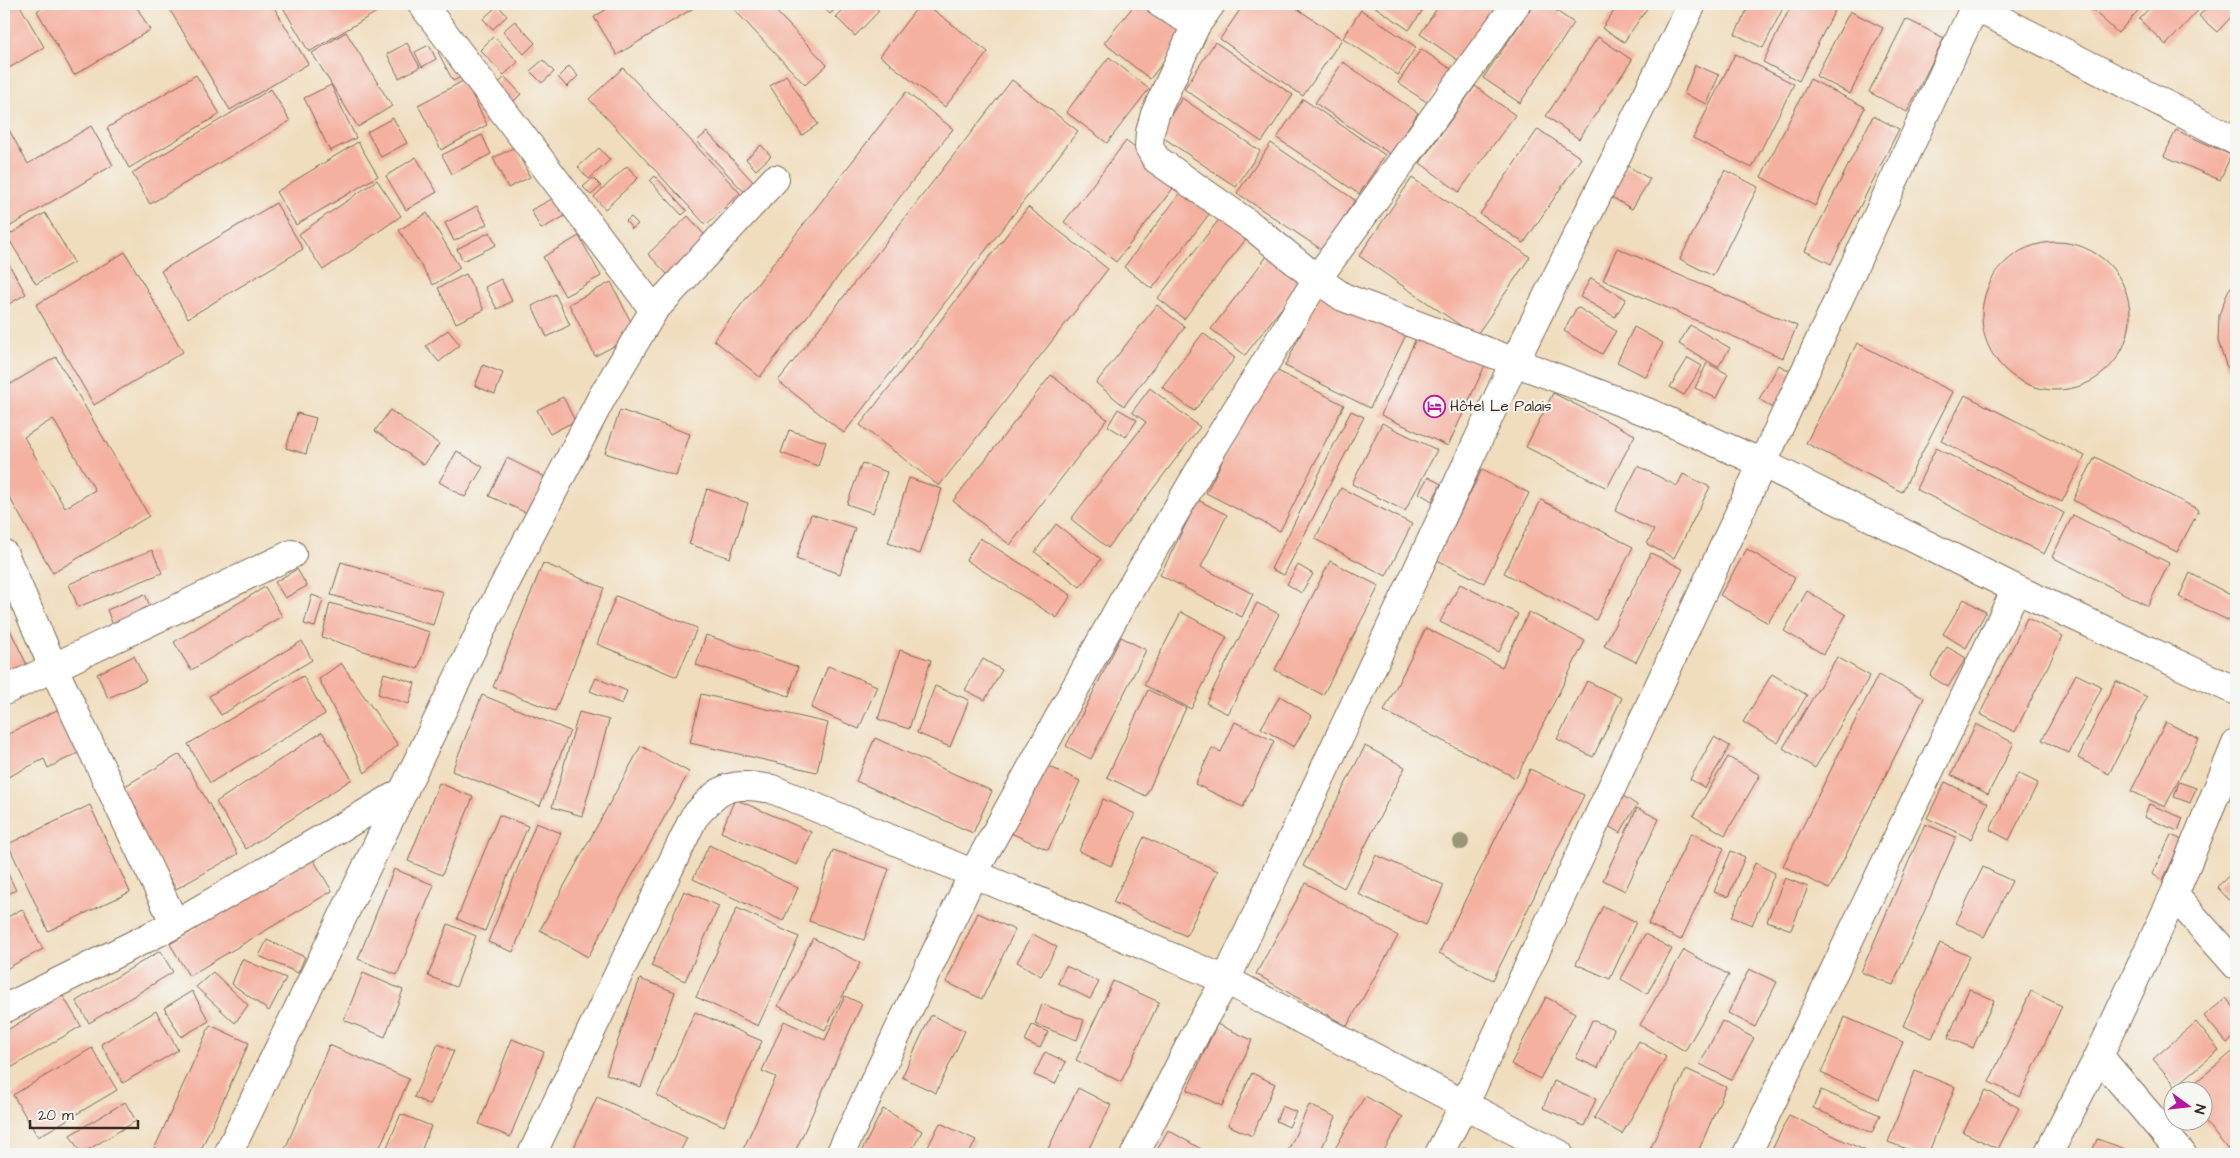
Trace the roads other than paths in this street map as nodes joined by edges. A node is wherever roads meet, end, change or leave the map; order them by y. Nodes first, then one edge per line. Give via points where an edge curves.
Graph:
1 (422, 4) edge
2 (1161, 4) edge
3 (1516, 4) edge
4 (1692, 4) edge
5 (1972, 5) edge
6 (1203, 14) edge
7 (2236, 141) edge
8 (775, 178) dead end
9 (1317, 279) junction
10 (654, 310) junction
11 (1514, 363) junction
12 (1762, 463) junction
13 (4, 554) edge
14 (292, 554) dead end
15 (2016, 589) junction
16 (54, 669) junction
17 (4, 691) edge
18 (2236, 691) edge
19 (2236, 744) edge
20 (404, 790) junction
21 (973, 874) junction
22 (2174, 895) junction
23 (175, 924) junction
24 (2236, 965) edge
25 (1226, 980) junction
26 (4, 1009) edge
27 (2098, 1056) junction
28 (1465, 1103) junction
29 (228, 1154) edge
30 (532, 1154) edge
31 (840, 1154) edge
32 (1135, 1154) edge
33 (1439, 1154) edge
34 (1559, 1154) edge
35 (1747, 1154) edge
36 (2048, 1154) edge
37 (2182, 1154) edge

1 - 10 street
2 - 6 street
3 - 9 street
4 - 11 street
5 - 7 street
5 - 12 street
6 - 9 street via 1155,114 1149,147 1156,159 1253,227
8 - 10 street
9 - 11 street via 1364,306
9 - 21 street via 1122,603
10 - 20 street via 602,397 538,516
11 - 12 street via 1647,412
11 - 25 street
12 - 15 street
12 - 28 street
13 - 16 street
14 - 16 street
15 - 18 street
15 - 35 street
16 - 17 street
16 - 23 street
19 - 22 street
20 - 23 street
20 - 29 street
21 - 25 street
21 - 30 street via 772,789 744,784 723,790 694,817
21 - 31 street
22 - 24 street
22 - 27 street
23 - 26 street
25 - 28 street
25 - 32 street
27 - 36 street
27 - 37 street
28 - 33 street
28 - 34 street

